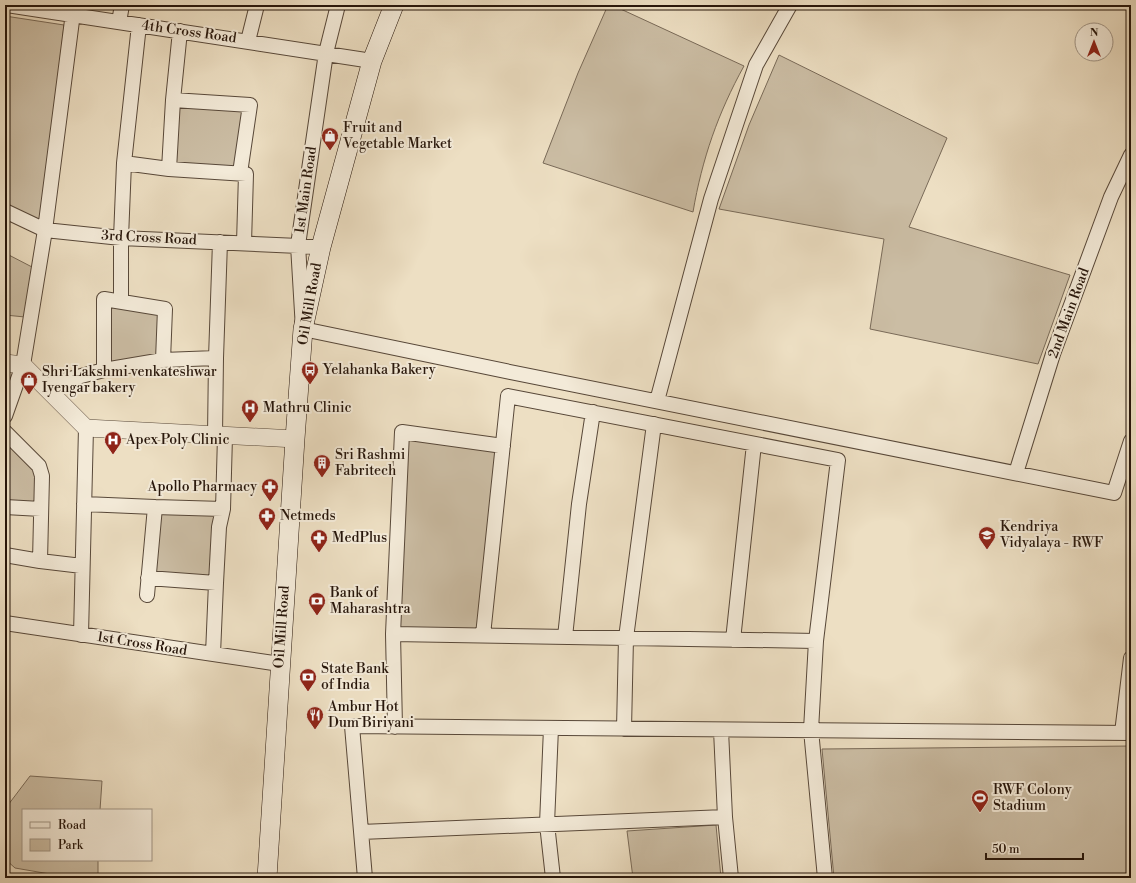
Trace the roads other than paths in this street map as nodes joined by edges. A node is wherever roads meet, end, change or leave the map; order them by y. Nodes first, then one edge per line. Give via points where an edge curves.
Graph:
1 (7, 5) edge
2 (122, 5) edge
3 (257, 5) edge
4 (338, 5) edge
5 (394, 5) edge
6 (790, 5) edge
7 (73, 10) edge
8 (119, 22) junction
9 (139, 25) junction
10 (180, 32) junction
11 (248, 41) junction
12 (326, 53) junction
13 (372, 60) junction
14 (173, 100) junction
15 (1131, 155) edge
16 (124, 163) junction
17 (169, 169) junction
18 (240, 173) junction
19 (5, 211) edge
20 (46, 230) junction
21 (121, 238) junction
22 (220, 242) junction
23 (244, 243) junction
24 (298, 245) junction
25 (321, 247) junction
26 (121, 301) junction
27 (303, 329) junction
28 (216, 358) junction
29 (164, 360) junction
30 (5, 363) edge
31 (22, 365) junction
32 (104, 370) junction
33 (43, 386) junction
34 (658, 401) junction
35 (593, 412) junction
36 (5, 416) edge
37 (654, 424) junction
38 (86, 428) junction
39 (5, 432) edge
40 (220, 435) junction
41 (295, 439) junction
42 (1131, 441) edge
43 (754, 444) junction
44 (503, 446) junction
45 (1016, 473) junction
46 (84, 504) junction
47 (5, 507) edge
48 (155, 507) junction
49 (42, 509) junction
50 (223, 509) junction
51 (5, 555) edge
52 (40, 561) junction
53 (82, 566) junction
54 (148, 578) junction
55 (216, 583) junction
56 (147, 595) dead end
57 (5, 623) edge
58 (393, 634) junction
59 (81, 635) junction
60 (483, 636) junction
61 (565, 637) junction
62 (626, 638) junction
63 (733, 640) junction
64 (816, 641) junction
65 (213, 654) junction
66 (1131, 658) edge
67 (280, 664) junction
68 (395, 727) junction
69 (551, 728) junction
70 (624, 729) junction
71 (721, 730) junction
72 (811, 730) junction
73 (1127, 733) edge
74 (724, 817) junction
75 (547, 824) junction
76 (361, 832) junction
77 (267, 878) edge
78 (365, 878) edge
79 (553, 878) edge
80 (731, 878) edge
81 (826, 878) edge

1 - 7 street, 4th Cross Road
2 - 8 street
3 - 11 street
4 - 12 street, 1st Main Road
5 - 13 main road, Oil Mill Road
6 - 34 street via 756,65 714,191
7 - 8 street, 4th Cross Road
7 - 20 street
8 - 9 street, 4th Cross Road
9 - 10 street, 4th Cross Road
9 - 16 street
10 - 11 street, 4th Cross Road
10 - 14 street
11 - 12 street, 4th Cross Road
12 - 13 street, 4th Cross Road
12 - 24 street, 1st Main Road
13 - 25 main road, Oil Mill Road
14 - 17 street
14 - 18 street via 250,105
15 - 45 street, 2nd Main Road via 1112,197 1054,354
16 - 17 street
16 - 21 street
17 - 18 street
18 - 23 street via 246,174
19 - 20 street, 3rd Cross Road
20 - 21 street, 3rd Cross Road
20 - 31 street
21 - 22 street, 3rd Cross Road
21 - 26 street
22 - 23 street, 3rd Cross Road
22 - 28 street
23 - 24 street, 3rd Cross Road
24 - 25 street, 3rd Cross Road
24 - 27 street, 1st Main Road
25 - 27 main road, Oil Mill Road
26 - 29 street via 165,309
26 - 32 street via 104,299
27 - 34 street
27 - 41 main road, Oil Mill Road
28 - 29 street
28 - 40 street
29 - 32 street
30 - 31 street
31 - 33 street
31 - 36 street
32 - 33 street
33 - 38 street
34 - 45 street
35 - 37 street
35 - 44 street via 508,396
35 - 61 street via 579,504
37 - 43 street
37 - 62 street
38 - 40 street
38 - 46 street
39 - 49 street via 39,466 42,476
40 - 41 street
40 - 50 street
41 - 67 main road, Oil Mill Road
42 - 45 street via 1114,493
43 - 63 street
43 - 64 street via 838,460
44 - 58 street via 402,432
44 - 60 street
46 - 48 street
46 - 53 street
47 - 49 street
48 - 50 street
48 - 54 street
49 - 52 street
50 - 55 street via 219,527
51 - 52 street
52 - 53 street
53 - 59 street
54 - 55 street
54 - 56 street
55 - 65 street
57 - 59 street, 1st Cross Road
58 - 60 street
58 - 68 street
59 - 65 street, 1st Cross Road
60 - 61 street
61 - 62 street
62 - 63 street
62 - 70 street
63 - 64 street
64 - 72 street
65 - 67 street, 1st Cross Road
66 - 73 street
67 - 77 main road, Oil Mill Road
68 - 69 street
68 - 76 street via 352,726
69 - 70 street
69 - 75 street
70 - 71 street
71 - 72 street
71 - 74 street
72 - 73 street
72 - 81 street
74 - 75 street
74 - 80 street
75 - 76 street
75 - 79 street
76 - 78 street

